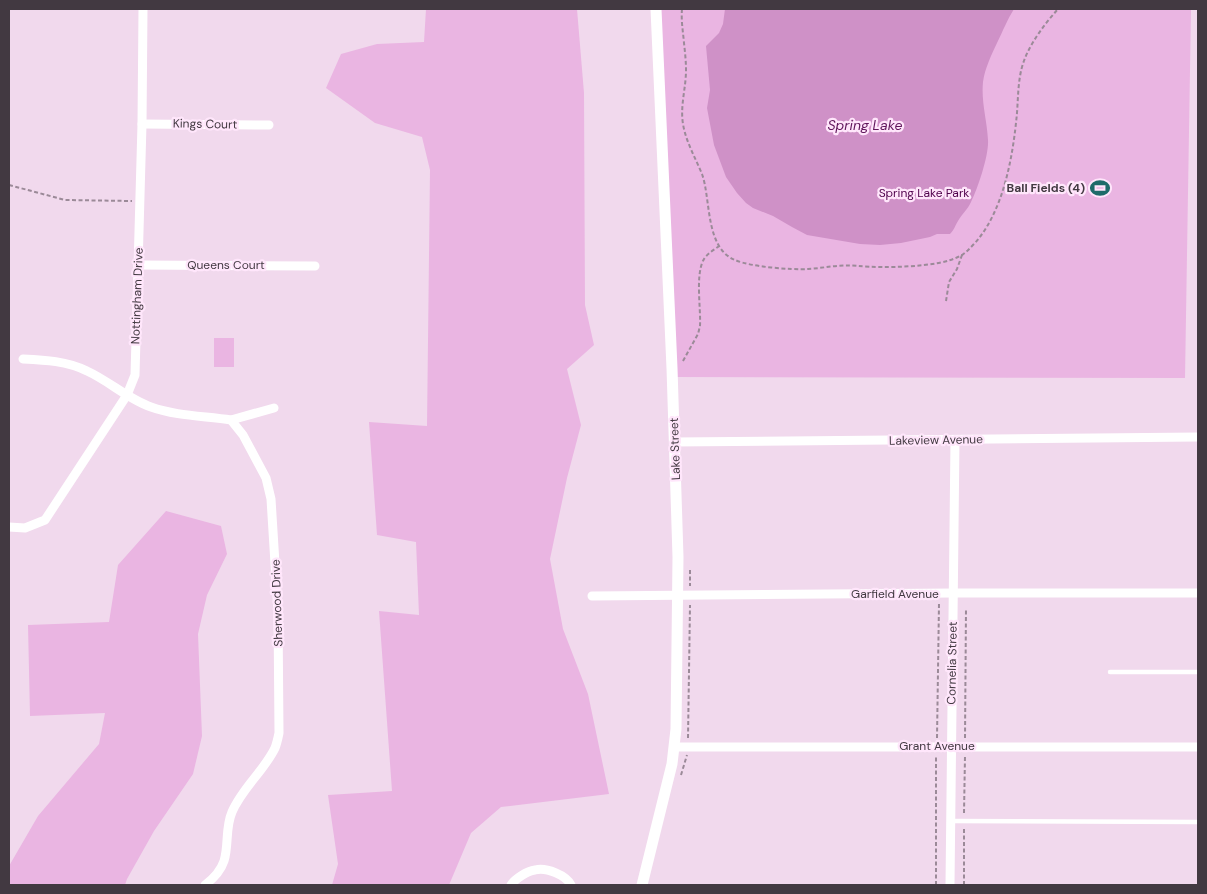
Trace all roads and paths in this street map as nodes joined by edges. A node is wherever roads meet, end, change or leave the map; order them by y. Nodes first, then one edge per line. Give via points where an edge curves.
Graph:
1 (143, 9) edge
2 (656, 9) edge
3 (682, 9) edge
4 (1058, 9) edge
5 (142, 124) junction
6 (269, 125) dead end
7 (9, 185) edge
8 (139, 201) junction
9 (719, 246) junction
10 (962, 255) junction
11 (138, 265) junction
12 (315, 266) dead end
13 (946, 301) dead end
14 (23, 359) dead end
15 (682, 361) dead end
16 (127, 395) junction
17 (274, 408) dead end
18 (231, 420) junction
19 (1198, 437) edge
20 (955, 440) junction
21 (674, 442) junction
22 (9, 527) edge
23 (942, 593) junction
24 (953, 593) junction
25 (1198, 593) edge
26 (678, 595) junction
27 (592, 596) dead end
28 (1110, 672) dead end
29 (1198, 672) edge
30 (675, 746) junction
31 (936, 746) junction
32 (951, 746) junction
33 (1198, 747) edge
34 (950, 821) junction
35 (1198, 822) edge
36 (206, 885) edge
37 (510, 885) edge
38 (571, 885) edge
39 (642, 885) edge
40 (936, 885) edge
41 (950, 885) edge

1 - 5 street, Nottingham Drive
2 - 21 street, Lake Street
3 - 9 path via 686,72 682,122 702,175 709,218
4 - 10 path via 1033,44 1021,70 1014,146 1002,191 983,232
5 - 6 street, Kings Court
5 - 8 street, Nottingham Drive
7 - 8 path via 64,200
8 - 11 street, Nottingham Drive
9 - 10 path via 736,261 807,269 842,265 902,266 947,261
9 - 15 path via 708,254 702,265 700,326
10 - 13 path via 949,282
11 - 12 street, Queens Court
11 - 16 street, Nottingham Drive via 135,376
14 - 16 street via 73,365 89,371
16 - 18 street via 150,407
16 - 22 street, Nottingham Drive via 45,520 26,528
17 - 18 street
18 - 36 street, Sherwood Drive via 244,435 266,478 271,499 278,612 279,733 269,758 233,809 224,862
19 - 20 street, Lakeview Avenue
20 - 21 street, Lakeview Avenue
20 - 24 street, Cornelia Street
21 - 26 street, Lake Street
23 - 24 street, Garfield Avenue
23 - 26 street, Garfield Avenue
23 - 31 path via 939,604
24 - 25 street, Garfield Avenue
24 - 32 street, Cornelia Street
26 - 27 street, Garfield Avenue
26 - 30 street, Lake Street
28 - 29 lane
30 - 31 street, Grant Avenue
30 - 39 street, Lake Street
31 - 32 street, Grant Avenue
31 - 40 path
32 - 33 street, Grant Avenue
32 - 34 street, Cornelia Street
34 - 35 lane
34 - 41 street, Cornelia Street
37 - 38 street via 535,870 554,871

